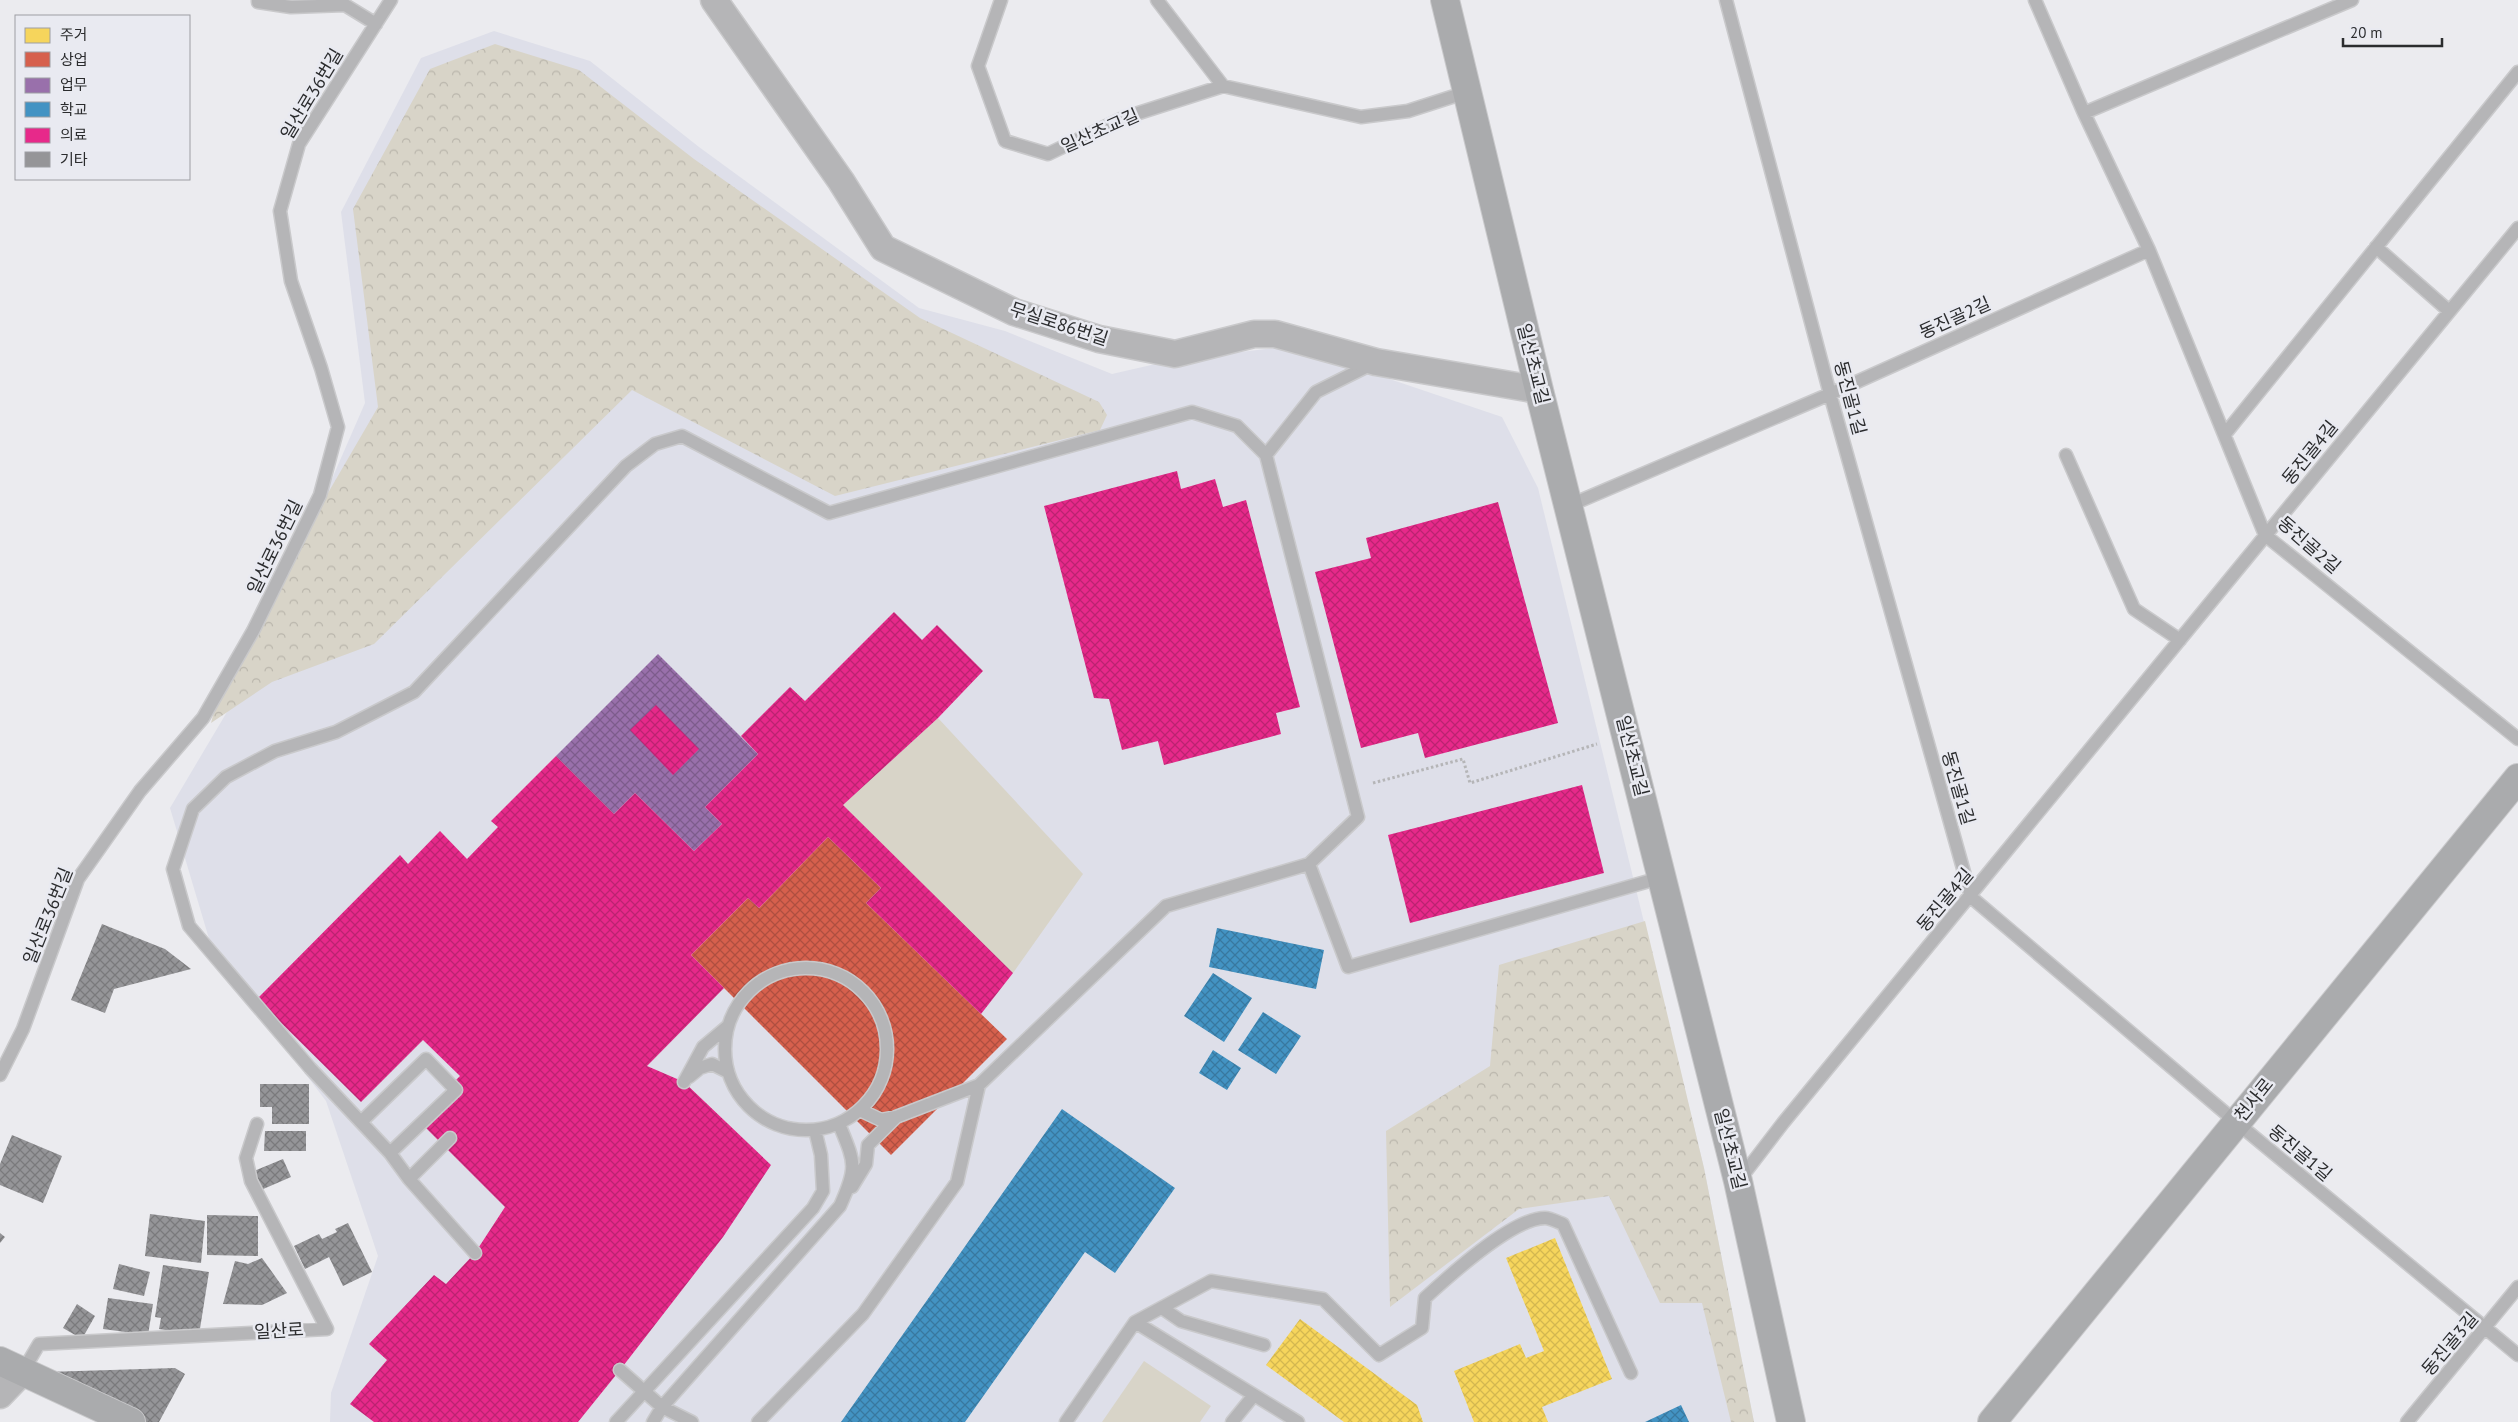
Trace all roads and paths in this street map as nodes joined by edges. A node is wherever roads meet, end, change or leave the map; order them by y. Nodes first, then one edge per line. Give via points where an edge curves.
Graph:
1 (258, 0) edge
2 (391, 0) edge
3 (714, 0) edge
4 (1001, 0) edge
5 (1157, 0) edge
6 (1445, 0) edge
7 (1726, 0) edge
8 (2035, 0) edge
9 (2352, 0) edge
10 (376, 24) junction
11 (2518, 72) edge
12 (2507, 85) junction
13 (1224, 86) junction
14 (1467, 92) junction
15 (2518, 93) edge
16 (2084, 113) junction
17 (2518, 228) edge
18 (2376, 247) junction
19 (2149, 250) junction
20 (2449, 311) junction
21 (1376, 362) junction
22 (1539, 390) junction
23 (1830, 394) junction
24 (2225, 434) junction
25 (1266, 455) junction
26 (2066, 455) dead end
27 (1568, 506) junction
28 (2265, 535) junction
29 (2180, 640) junction
30 (2518, 739) edge
31 (1598, 743) dead end
32 (2518, 778) edge
33 (1378, 782) dead end
34 (1309, 864) junction
35 (1663, 877) junction
36 (1971, 897) junction
37 (728, 1026) junction
38 (728, 1072) junction
39 (0, 1075) edge
40 (979, 1085) junction
41 (860, 1110) junction
42 (896, 1117) junction
43 (361, 1122) junction
44 (2236, 1122) junction
45 (257, 1124) dead end
46 (839, 1124) junction
47 (815, 1130) junction
48 (450, 1138) dead end
49 (390, 1153) junction
50 (409, 1179) junction
51 (1738, 1181) junction
52 (840, 1206) junction
53 (475, 1253) dead end
54 (2518, 1287) edge
55 (1162, 1308) junction
56 (1136, 1322) junction
57 (2486, 1329) junction
58 (1264, 1345) dead end
59 (2518, 1354) edge
60 (11, 1366) edge
61 (620, 1370) dead end
62 (1631, 1373) dead end
63 (644, 1390) junction
64 (0, 1395) edge
65 (1254, 1395) junction
66 (662, 1407) junction
67 (130, 1422) edge
68 (616, 1422) edge
69 (653, 1422) edge
70 (692, 1422) edge
71 (758, 1422) edge
72 (1066, 1422) edge
73 (1232, 1422) edge
74 (1298, 1422) edge
75 (1791, 1422) edge
76 (1992, 1422) edge
77 (2407, 1422) edge

1 - 10 lane via 291,7 344,5
2 - 10 lane, 일산로36번길
3 - 21 street, 무실로86번길 via 841,181 883,248 1014,312 1099,339 1175,354 1254,334 1275,334
4 - 13 lane, 일산초교길 via 978,66 1005,141 1048,154 1123,118
5 - 13 lane
6 - 14 street, 일산초교길
7 - 23 lane, 동진골1길
8 - 16 lane, 동진골2길
9 - 16 lane
10 - 39 lane, 일산로36번길 via 299,144 280,211 291,281 338,426 320,495 253,631 203,718 140,791 78,879 23,1029
11 - 12 lane
12 - 15 lane
12 - 18 lane
13 - 14 lane via 1362,117 1408,112
14 - 22 street, 일산초교길
16 - 19 lane, 동진골2길
17 - 20 lane, 동진골4길
18 - 20 lane
18 - 24 lane
19 - 23 lane, 동진골2길
19 - 24 lane, 동진골2길
20 - 28 lane, 동진골4길
21 - 22 street, 무실로86번길
21 - 25 lane via 1316,392
22 - 27 street, 일산초교길
23 - 27 lane, 동진골2길
23 - 36 lane, 동진골1길
24 - 28 lane, 동진골2길
25 - 34 lane via 1358,817
25 - 43 lane via 1237,426 1192,412 829,513 682,436 655,444 626,466 414,692 336,732 267,756 226,777 193,809 173,869 189,926 310,1068
26 - 29 lane via 2134,609
27 - 35 street, 일산초교길
28 - 29 lane, 동진골4길
28 - 30 lane, 동진골2길
29 - 36 lane, 동진골4길
31 - 33 path via 1470,783 1463,759
32 - 44 street, 천사로
34 - 35 lane via 1348,967
34 - 40 lane via 1166,906
35 - 51 street, 일산초교길
36 - 44 lane, 동진골1길
36 - 51 lane, 동진골4길
37 - 38 lane via 724,1044
37 - 38 lane via 703,1047 684,1082 700,1068 712,1064
37 - 41 lane via 737,1006 756,985 780,972 817,969 835,973 859,987 877,1008 886,1034 886,1062 877,1088
38 - 47 lane via 732,1086 746,1106 766,1121 790,1130
40 - 42 lane
40 - 71 lane via 957,1182 863,1314
41 - 42 lane via 881,1120
41 - 46 lane
42 - 52 lane via 868,1145 866,1164
43 - 49 lane
43 - 49 lane via 426,1060 456,1090
44 - 57 lane, 동진골1길
44 - 76 street, 천사로
45 - 60 lane, 일산로 via 246,1158 251,1181 326,1329 39,1344
46 - 47 lane
46 - 52 lane via 852,1157 852,1179
47 - 63 lane via 821,1156 823,1191 813,1208
48 - 50 lane
49 - 50 lane
50 - 53 lane
51 - 75 street, 일산초교길
52 - 66 lane
54 - 57 lane, 동진골3길
55 - 56 lane
55 - 58 lane via 1181,1321
55 - 62 lane via 1211,1281 1322,1299 1379,1355 1422,1328 1425,1298 1457,1269 1517,1226 1545,1218 1563,1224
56 - 65 lane
56 - 72 lane
57 - 59 lane, 동진골1길
57 - 77 lane, 동진골3길
60 - 64 street
60 - 67 street
61 - 63 lane
63 - 66 lane
63 - 68 lane
65 - 73 lane
65 - 74 lane
66 - 69 lane
66 - 70 lane

